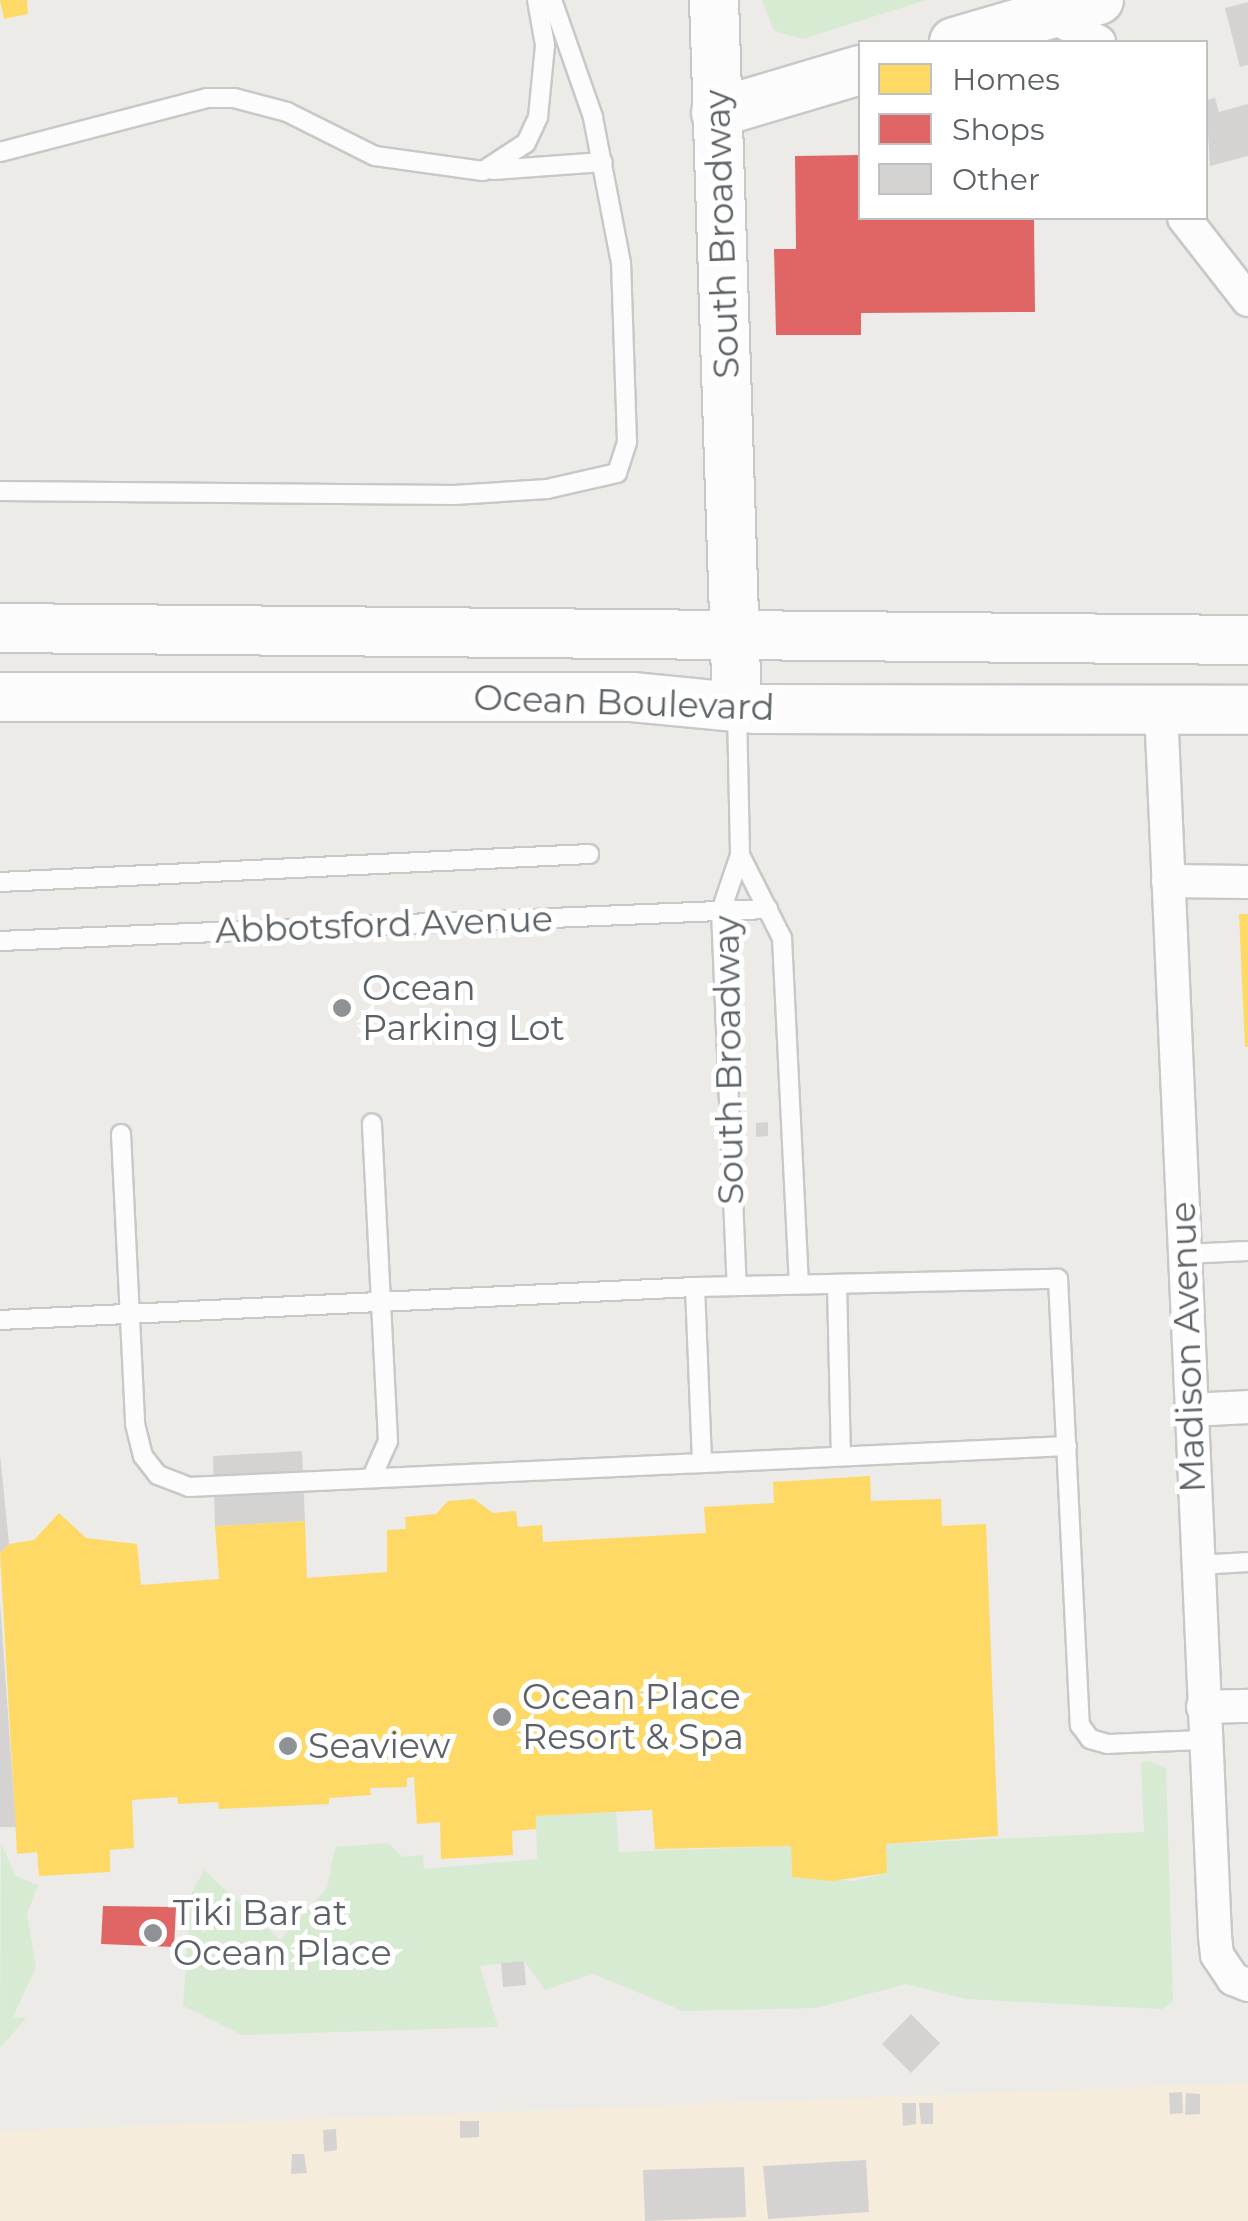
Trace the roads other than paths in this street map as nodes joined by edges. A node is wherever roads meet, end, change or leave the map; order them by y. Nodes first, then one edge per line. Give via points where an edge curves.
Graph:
1 (536, 0) edge
2 (552, 0) edge
3 (714, 0) edge
4 (1099, 0) edge
5 (1036, 7) edge
6 (959, 40) edge
7 (1095, 40) edge
8 (858, 71) edge
9 (716, 113) junction
10 (0, 152) edge
11 (604, 162) junction
12 (483, 171) junction
13 (1186, 220) edge
14 (1248, 300) edge
15 (0, 491) edge
16 (0, 628) edge
17 (733, 636) junction
18 (1248, 640) edge
19 (0, 697) edge
20 (736, 708) junction
21 (1161, 709) junction
22 (1248, 710) edge
23 (589, 854) dead end
24 (740, 856) junction
25 (1168, 881) junction
26 (0, 882) edge
27 (1248, 882) edge
28 (768, 910) junction
29 (720, 911) junction
30 (0, 941) edge
31 (372, 1123) dead end
32 (121, 1134) dead end
33 (1248, 1251) edge
34 (1184, 1254) junction
35 (799, 1284) junction
36 (836, 1284) junction
37 (737, 1285) junction
38 (695, 1286) junction
39 (382, 1301) junction
40 (129, 1314) junction
41 (0, 1320) edge
42 (1248, 1407) edge
43 (1191, 1410) junction
44 (1068, 1446) junction
45 (841, 1456) junction
46 (702, 1462) junction
47 (372, 1477) junction
48 (1248, 1562) edge
49 (1198, 1564) junction
50 (1248, 1706) edge
51 (1204, 1724) junction
52 (1241, 1982) edge

1 - 12 lane via 545,44 538,118 526,143
2 - 11 lane
3 - 9 main road, South Broadway
4 - 5 main road
5 - 6 main road
5 - 7 street
8 - 9 main road
9 - 17 main road, South Broadway
10 - 12 lane via 208,98 234,98 287,112 375,156
11 - 12 lane
11 - 15 lane via 621,264 628,390 627,456 616,474 547,489 454,495
13 - 14 street
16 - 17 main road, Ocean Boulevard
17 - 18 main road, Ocean Boulevard
17 - 20 main road, South Broadway
19 - 20 main road, Ocean Boulevard via 632,697
20 - 21 main road, Ocean Boulevard
20 - 24 lane
21 - 22 main road, Ocean Boulevard
21 - 25 street, Madison Avenue
23 - 26 lane
24 - 28 lane, South Broadway
24 - 29 lane, South Broadway
25 - 27 street
25 - 34 street, Madison Avenue
28 - 29 lane, Abbotsford Avenue
28 - 35 lane, South Broadway via 782,938
29 - 30 lane, Abbotsford Avenue
29 - 37 lane, South Broadway
31 - 39 lane
32 - 40 lane
33 - 34 lane
34 - 43 street, Madison Avenue
35 - 36 lane
35 - 37 lane
36 - 44 lane via 1058,1279
36 - 45 lane
37 - 38 lane
38 - 39 lane
38 - 46 lane
39 - 40 lane
39 - 47 lane via 388,1441
40 - 41 lane
40 - 47 lane via 135,1424 143,1456 158,1475 189,1487
42 - 43 street
43 - 49 street, Madison Avenue
44 - 45 lane
44 - 51 lane via 1080,1725 1090,1739 1107,1744
45 - 46 lane
46 - 47 lane
48 - 49 lane
49 - 51 street, Madison Avenue
50 - 51 street
51 - 52 street, Madison Avenue via 1217,1955

